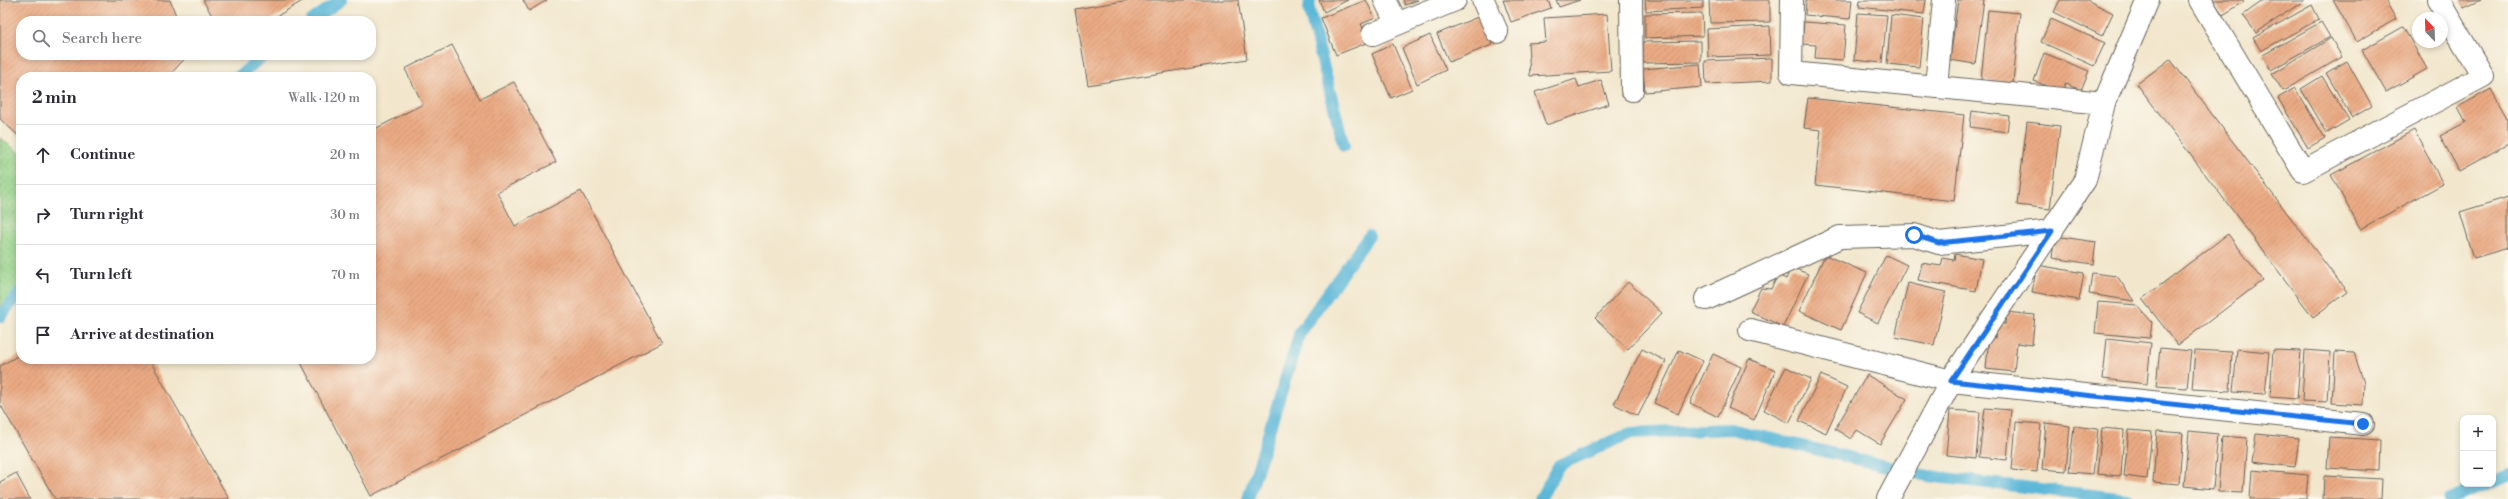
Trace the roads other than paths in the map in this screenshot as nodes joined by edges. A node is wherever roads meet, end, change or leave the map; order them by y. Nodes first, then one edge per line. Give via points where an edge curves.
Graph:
1 (1386, 0) edge
2 (1455, 0) edge
3 (1483, 0) edge
4 (1631, 0) edge
5 (1792, 0) edge
6 (1944, 0) edge
7 (2148, 0) edge
8 (2200, 0) edge
9 (2438, 0) edge
10 (1397, 24) junction
11 (1497, 32) dead end
12 (1374, 34) dead end
13 (1936, 87) junction
14 (1632, 90) dead end
15 (2104, 103) junction
16 (2052, 231) junction
17 (1706, 300) dead end
18 (1750, 330) dead end
19 (1951, 381) junction
20 (2363, 424) dead end
21 (1889, 498) edge

1 - 10 street
2 - 10 street
3 - 11 street
4 - 14 street
5 - 13 street via 1791,74
6 - 13 street
7 - 15 street
8 - 9 street via 2303,171 2483,76
10 - 12 street
13 - 15 street
15 - 16 street via 2085,180
16 - 17 street via 1939,243 1914,235 1840,237
16 - 19 street
18 - 19 street
19 - 20 street
19 - 21 street

